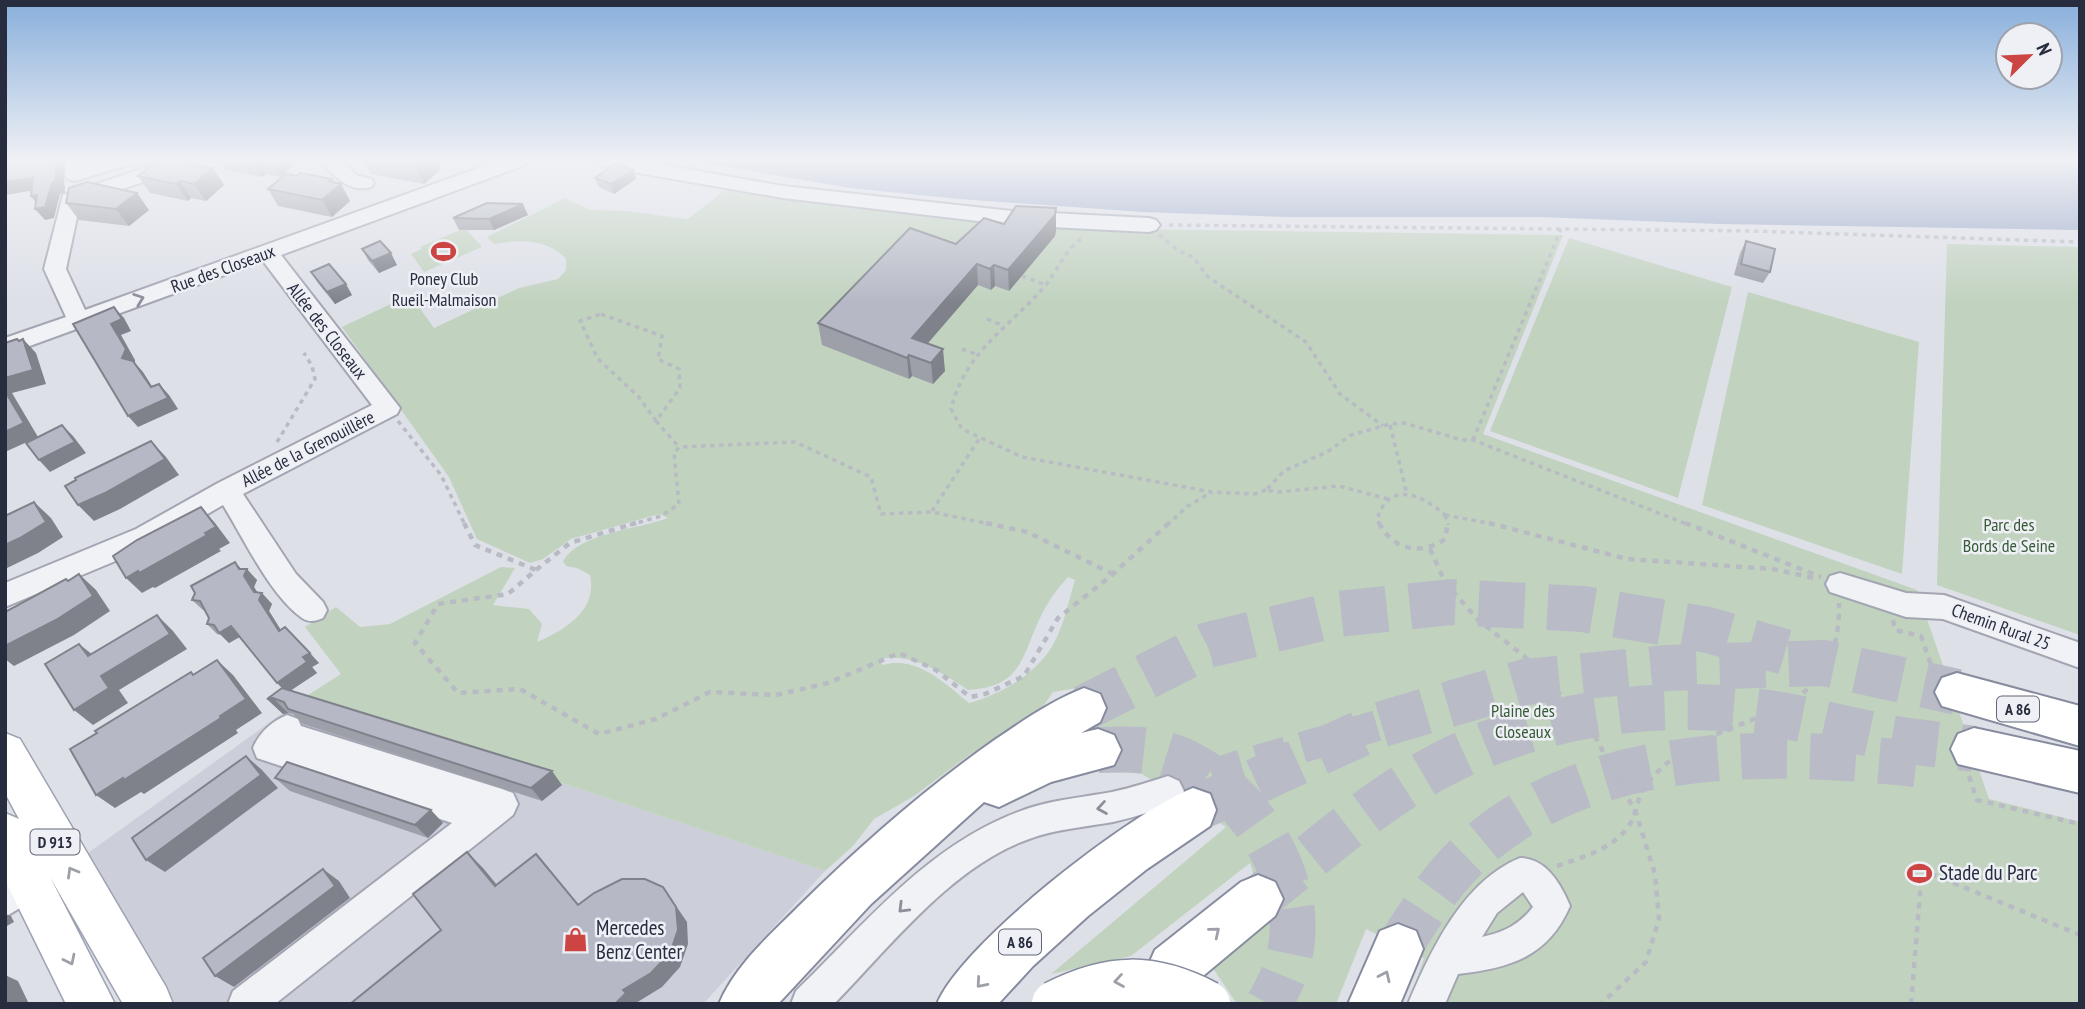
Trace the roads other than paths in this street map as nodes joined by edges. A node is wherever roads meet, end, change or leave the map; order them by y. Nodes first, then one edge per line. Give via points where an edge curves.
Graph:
1 (68, 208) edge
2 (391, 208) edge
3 (942, 208) edge
4 (1149, 225) road end
5 (268, 253) junction
6 (79, 321) junction
7 (5, 347) edge
8 (388, 408) joint
9 (227, 491) junction
10 (1840, 584) road end
11 (5, 596) edge
12 (313, 610) dead end
13 (2080, 656) edge
14 (1957, 692) tunnel mouth
15 (2080, 726) edge
16 (294, 734) dead end
17 (5, 752) edge
18 (2080, 772) edge
19 (2080, 791) edge
20 (1181, 800) joint
21 (5, 834) edge
22 (18, 891) edge
23 (1258, 899) tunnel mouth
24 (1398, 949) tunnel mouth
25 (1448, 958) junction
26 (1173, 968) dead end
27 (91, 1004) edge
28 (149, 1004) edge
29 (246, 1004) edge
30 (745, 1004) edge
31 (769, 1004) edge
32 (809, 1004) edge
33 (963, 1004) edge
34 (1055, 1004) edge
35 (1207, 1004) edge
36 (1374, 1004) edge
37 (1426, 1004) edge

1 - 6 street via 55,269
2 - 5 street, Rue des Closeaux
3 - 4 street via 1012,218
6 -> 5 street, Rue des Closeaux
5 - 8 street, Allée des Closeaux via 319,346
6 - 7 street, Rue des Closeaux
8 - 9 street, Allée de la Grenouillère
9 - 11 street, Allée de la Grenouillère via 123,548
9 - 12 street, Allée de la Grenouillère via 286,582
10 - 13 street, Chemin Rural 25 via 1906,605 1944,607
14 - 15 highway, A 86
16 - 29 street via 502,804
28 -> 17 main road, D 913
18 - 19 highway via 1977,760
20 -> 32 street via 1067,813 996,838 910,901
20 -> 33 highway, A 86 via 1151,836 1004,956
21 - 22 main road, D 913
22 -> 27 main road, D 913
26 -> 23 highway
36 -> 24 highway
25 - 25 street via 1485,901 1520,874 1530,874 1553,906 1545,921 1521,943 1493,953
25 - 37 street
30 - 31 highway via 804,935 950,798 1013,751 1091,729 975,804 879,886
35 -> 34 highway, bridge via 1163,984 1129,979 1091,986

